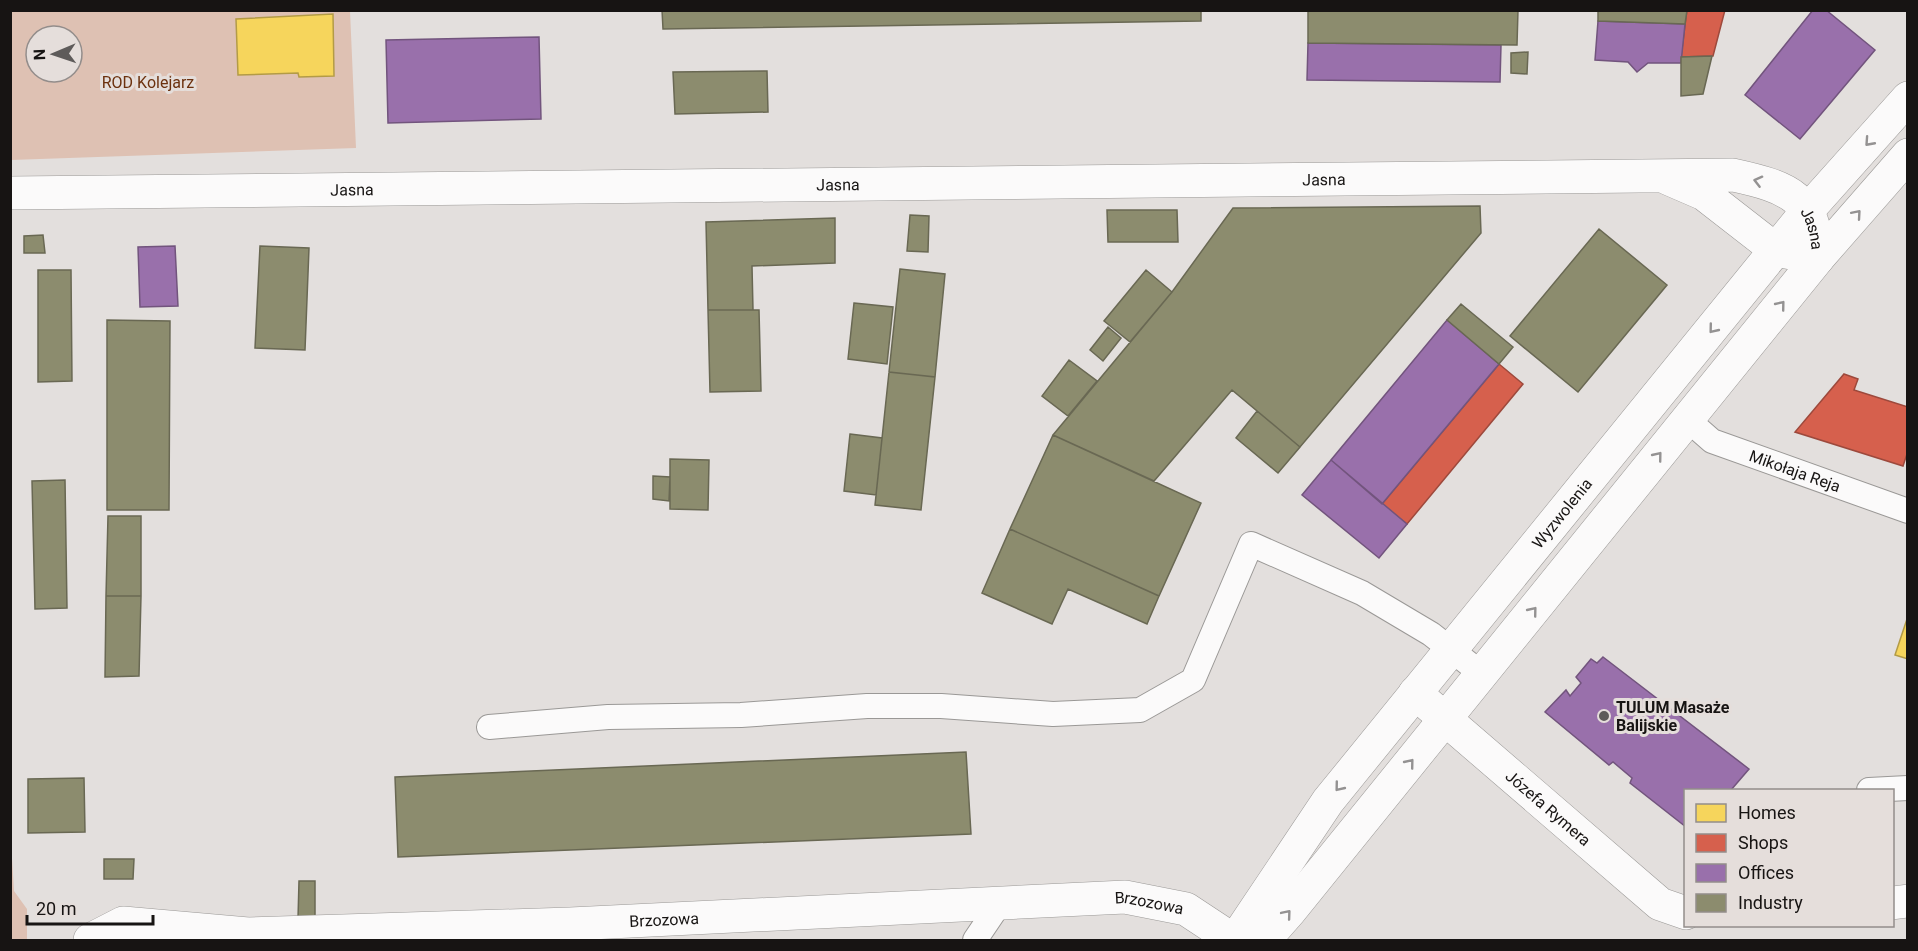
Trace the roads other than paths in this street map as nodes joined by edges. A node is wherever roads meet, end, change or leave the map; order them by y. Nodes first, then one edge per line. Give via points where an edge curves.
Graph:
1 (1908, 98) edge
2 (1908, 155) edge
3 (1667, 178) junction
4 (10, 193) edge
5 (1808, 210) junction
6 (1776, 250) junction
7 (1818, 258) junction
8 (1688, 420) junction
9 (1908, 511) edge
10 (1450, 649) junction
11 (1482, 674) junction
12 (1415, 693) junction
13 (1445, 720) junction
14 (489, 728) dead end
15 (1908, 788) edge
16 (1888, 789) edge
17 (1000, 903) junction
18 (1684, 912) edge
19 (561, 932) edge
20 (90, 940) edge
21 (975, 940) edge
22 (1235, 940) edge

1 -> 5 street, Wyzwolenia
7 -> 2 street
3 - 4 street, Jasna
5 -> 3 street, Jasna via 1785,191 1733,175
3 - 6 street, Jasna via 1704,194
5 - 6 street, Wyzwolenia
5 - 7 street, Jasna via 1817,234
6 - 7 street, Jasna
6 -> 10 street, Wyzwolenia
8 -> 7 street
8 - 9 lane, Mikołaja Reja via 1712,441
11 -> 8 street
10 - 11 lane
10 - 12 street, Wyzwolenia
10 - 14 lane via 1362,592 1251,544 1193,680 1140,710 1053,714 941,706 867,706 741,716 608,717
11 - 13 street
12 - 13 street, Józefa Rymera
12 -> 22 street, Wyzwolenia via 1328,801
13 - 18 street, Józefa Rymera via 1660,904
22 -> 13 street via 1274,929
15 - 16 lane
17 - 19 street, Brzozowa
17 - 21 lane
17 - 22 street, Brzozowa via 1125,897 1186,909
19 - 20 street, Brzozowa via 248,934 123,923

